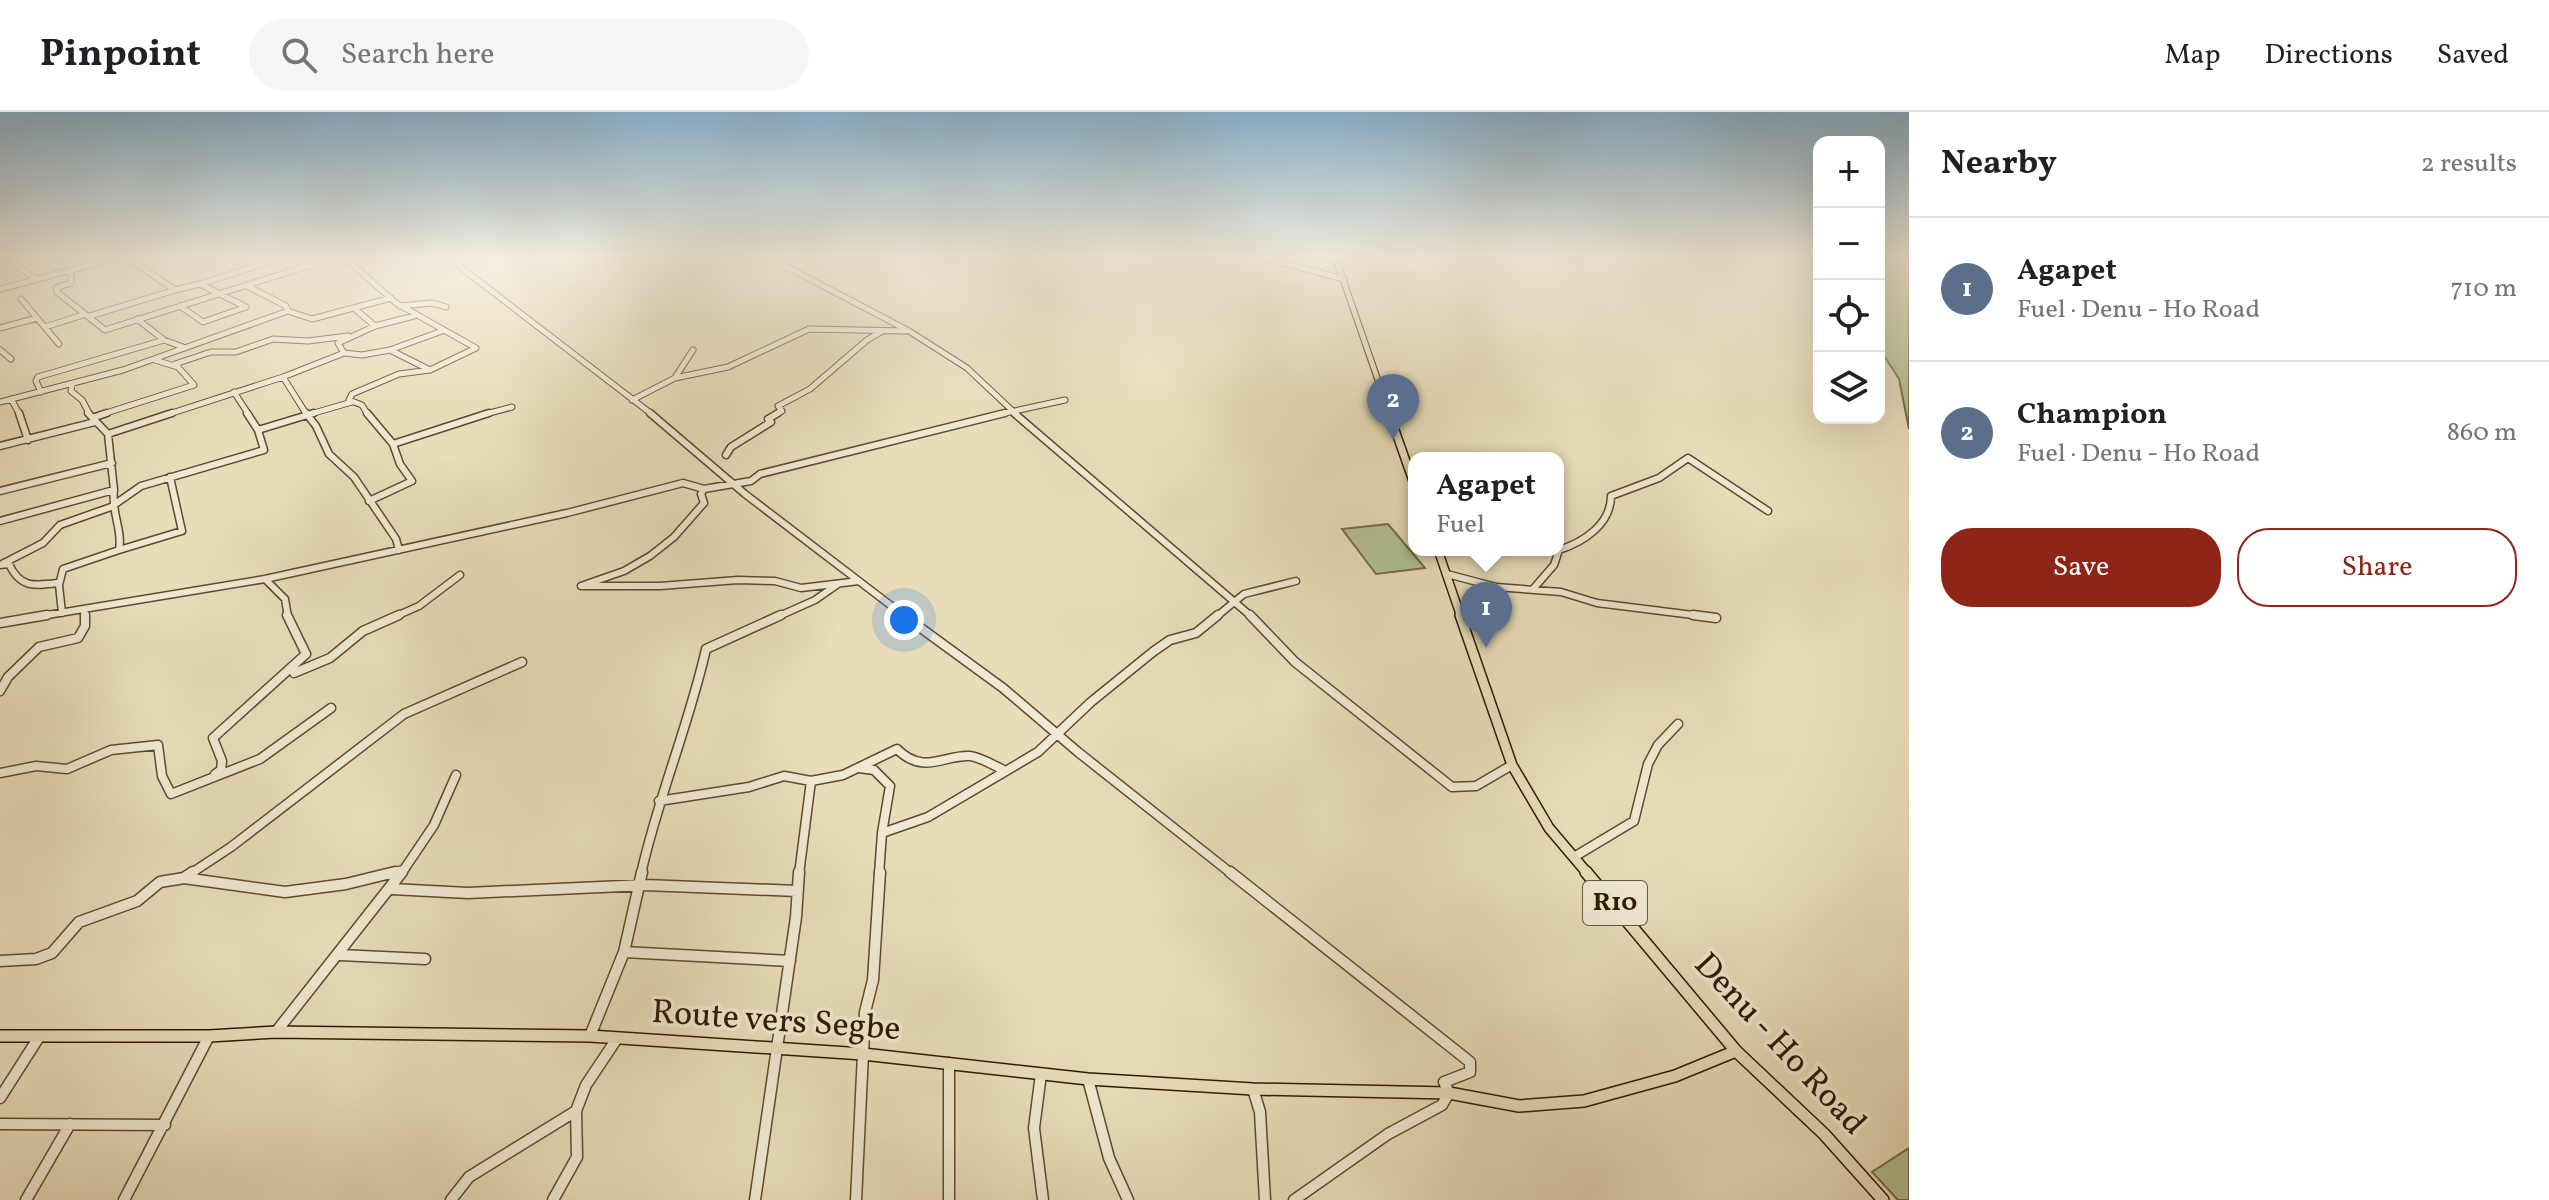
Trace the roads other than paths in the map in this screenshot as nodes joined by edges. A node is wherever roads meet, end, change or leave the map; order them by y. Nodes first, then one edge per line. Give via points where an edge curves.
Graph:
1 (28, 307) edge
2 (75, 307) edge
3 (118, 307) edge
4 (177, 307) edge
5 (181, 307) edge
6 (245, 307) edge
7 (286, 307) edge
8 (359, 307) edge
9 (401, 307) edge
10 (512, 307) edge
11 (863, 307) edge
12 (1353, 307) edge
13 (354, 308) junction
14 (288, 311) junction
15 (86, 316) junction
16 (414, 316) junction
17 (37, 318) junction
18 (137, 319) junction
19 (375, 326) junction
20 (45, 327) junction
21 (0, 328) edge
22 (442, 331) junction
23 (884, 331) junction
24 (909, 331) junction
25 (348, 336) junction
26 (164, 340) junction
27 (59, 344) dead end
28 (183, 347) junction
29 (0, 350) edge
30 (390, 350) junction
31 (693, 350) dead end
32 (344, 353) junction
33 (11, 359) dead end
34 (152, 359) junction
35 (175, 364) junction
36 (430, 370) junction
37 (283, 377) junction
38 (675, 378) junction
39 (72, 384) junction
40 (41, 392) junction
41 (234, 392) junction
42 (11, 399) junction
43 (632, 400) junction
44 (1065, 400) dead end
45 (0, 402) edge
46 (354, 402) junction
47 (512, 407) dead end
48 (1012, 411) junction
49 (308, 415) junction
50 (95, 420) junction
51 (258, 430) junction
52 (108, 434) junction
53 (28, 440) junction
54 (393, 444) junction
55 (0, 446) edge
56 (726, 455) dead end
57 (112, 463) junction
58 (1408, 466) edge
59 (170, 477) junction
60 (734, 484) junction
61 (704, 489) junction
62 (114, 490) junction
63 (0, 491) edge
64 (369, 501) junction
65 (111, 507) junction
66 (1768, 511) dead end
67 (0, 521) edge
68 (1564, 548) edge
69 (119, 550) junction
70 (399, 550) junction
71 (1440, 556) edge
72 (1557, 556) edge
73 (1447, 574) junction
74 (460, 575) dead end
75 (265, 579) junction
76 (859, 581) junction
77 (1296, 581) dead end
78 (58, 583) junction
79 (839, 583) junction
80 (1534, 588) junction
81 (1235, 603) junction
82 (85, 610) junction
83 (62, 613) junction
84 (1716, 618) dead end
85 (0, 623) edge
86 (522, 662) dead end
87 (291, 673) junction
88 (0, 691) edge
89 (331, 708) dead end
90 (1678, 724) dead end
91 (1057, 734) junction
92 (1512, 765) junction
93 (858, 768) junction
94 (1006, 771) junction
95 (0, 773) edge
96 (456, 775) dead end
97 (208, 781) junction
98 (811, 781) junction
99 (659, 801) junction
100 (882, 833) junction
101 (1574, 857) junction
102 (403, 870) junction
103 (184, 878) junction
104 (636, 888) junction
105 (392, 889) junction
106 (797, 891) junction
107 (624, 952) junction
108 (340, 955) junction
109 (425, 959) dead end
110 (0, 961) edge
111 (790, 961) junction
112 (276, 1032) junction
113 (0, 1036) edge
114 (209, 1036) junction
115 (590, 1036) junction
116 (39, 1037) junction
117 (616, 1040) junction
118 (778, 1047) junction
119 (1736, 1051) junction
120 (863, 1054) junction
121 (949, 1063) junction
122 (1041, 1074) junction
123 (1088, 1079) junction
124 (1253, 1089) junction
125 (1449, 1093) junction
126 (0, 1098) edge
127 (576, 1111) junction
128 (0, 1124) edge
129 (70, 1124) junction
130 (165, 1125) junction
131 (26, 1200) edge
132 (124, 1200) edge
133 (451, 1200) edge
134 (553, 1200) edge
135 (755, 1200) edge
136 (856, 1200) edge
137 (949, 1200) edge
138 (1043, 1200) edge
139 (1128, 1200) edge
140 (1265, 1200) edge
141 (1294, 1200) edge
142 (1883, 1200) edge

1 - 17 street
2 - 15 street
3 - 15 street
4 - 18 street
5 - 6 street via 203,322
7 - 14 street
8 - 13 street
9 - 16 street
10 - 43 street
11 - 24 street
12 - 58 main road
13 - 14 street via 312,319
13 - 19 street
14 - 28 street
15 - 18 street via 105,330
15 - 20 street
16 - 19 street
16 - 22 street
17 - 20 street
17 - 21 street
18 - 26 street
19 - 25 street
20 - 27 street
22 - 30 street
22 - 36 street via 476,348
23 - 24 street
23 - 38 street via 809,329 728,367
23 - 56 street via 810,389 778,406 779,415
24 - 48 street via 967,368
25 - 32 street via 338,343
25 - 35 street via 273,339
26 - 28 street
26 - 40 street via 38,377
28 - 34 street
29 - 33 street
30 - 32 street
30 - 36 street
31 - 38 street
32 - 37 street
34 - 35 street
34 - 39 street
35 - 50 street via 194,385
36 - 46 street via 399,374 352,394 349,400
37 - 41 street
37 - 49 street
38 - 43 street
39 - 40 street
39 - 50 street via 71,391
40 - 42 street
41 - 51 street
41 - 52 street
42 - 45 street
42 - 53 street
43 - 60 street
44 - 48 street
46 - 49 street
46 - 54 street
47 - 54 street
48 - 60 street
48 - 81 street
49 - 51 street
49 - 64 street via 329,454 354,477
50 - 52 street
50 - 53 street
51 - 59 street via 264,450
52 - 57 street
53 - 55 street
54 - 64 street via 412,481
57 - 62 street
57 - 63 street
59 - 65 street via 141,486
59 - 69 street via 182,531
60 - 61 street
60 - 76 street
61 - 70 street via 683,483
61 - 79 street via 704,503 664,547 612,577 581,586 738,580 801,588
62 - 65 street
62 - 67 street
64 - 70 street
65 - 69 street via 122,533
65 - 78 street via 66,522 43,543 0,565 9,564 15,580 26,586
66 - 68 street via 1688,458 1659,478 1611,496 1611,511 1595,532
69 - 78 street via 63,569
70 - 75 street
71 - 73 main road, Denu - Ho Road / R10
72 - 80 street
73 - 80 street via 1496,587
73 - 92 main road, Denu - Ho Road / R10
74 - 87 street via 419,606 371,627 317,665
75 - 82 street
75 - 87 street via 285,599 296,642 306,654
76 - 79 street
76 - 91 street
77 - 81 street via 1244,594
78 - 83 street
79 - 99 street via 815,600 706,649 693,708
80 - 84 street via 1597,603
81 - 91 street via 1196,633 1154,651
81 - 92 street via 1295,662 1452,787 1474,788
82 - 83 street
82 - 88 street via 78,638 39,647
83 - 85 street
86 - 103 street via 404,714
87 - 97 street via 213,738 221,770
89 - 97 street via 260,759
90 - 101 street via 1663,736 1646,768 1634,821
91 - 94 street
91 - 125 street via 1465,1056 1470,1072 1444,1082
92 - 101 main road, Denu - Ho Road / R10 via 1549,828
93 - 94 street via 897,749 935,764 970,756
93 - 98 street
93 - 100 street via 874,770 890,786
94 - 100 street via 928,817
95 - 97 street via 36,766 67,769 111,750 158,745 162,776 171,794
96 - 102 street via 434,825
98 - 99 street via 784,776
98 - 106 street
99 - 104 street
100 - 120 street
101 - 119 main road, Denu - Ho Road / R10
102 - 103 street via 285,892
102 - 105 street
103 - 110 street via 160,882 137,901 79,922 52,953
104 - 105 street via 436,895
104 - 106 street via 690,885
104 - 107 street
105 - 108 street
106 - 111 street
107 - 111 street
107 - 115 street
108 - 109 street
108 - 112 street
111 - 118 street
112 - 114 main road, Route vers Segbe
112 - 115 main road, Route vers Segbe
113 - 116 main road, Route vers Segbe
114 - 116 main road, Route vers Segbe
114 - 130 street
115 - 117 main road, Route vers Segbe
116 - 126 street
117 - 118 main road, Route vers Segbe
117 - 127 street via 586,1085
118 - 120 main road, Route vers Segbe
118 - 135 street
119 - 125 main road, Route vers Segbe via 1675,1076 1584,1101 1519,1106
119 - 142 main road, Denu - Ho Road / R10 via 1824,1134
120 - 121 main road, Route vers Segbe
120 - 136 street
121 - 122 main road, Route vers Segbe
121 - 137 street
122 - 123 main road, Route vers Segbe
122 - 138 street via 1034,1128
123 - 124 main road, Route vers Segbe
123 - 139 street via 1109,1158
124 - 125 main road, Route vers Segbe
124 - 140 street via 1260,1112
125 - 141 street via 1442,1105 1388,1134
127 - 133 street via 469,1177
127 - 134 street via 577,1157
128 - 129 street
129 - 130 street
129 - 131 street
130 - 132 street

